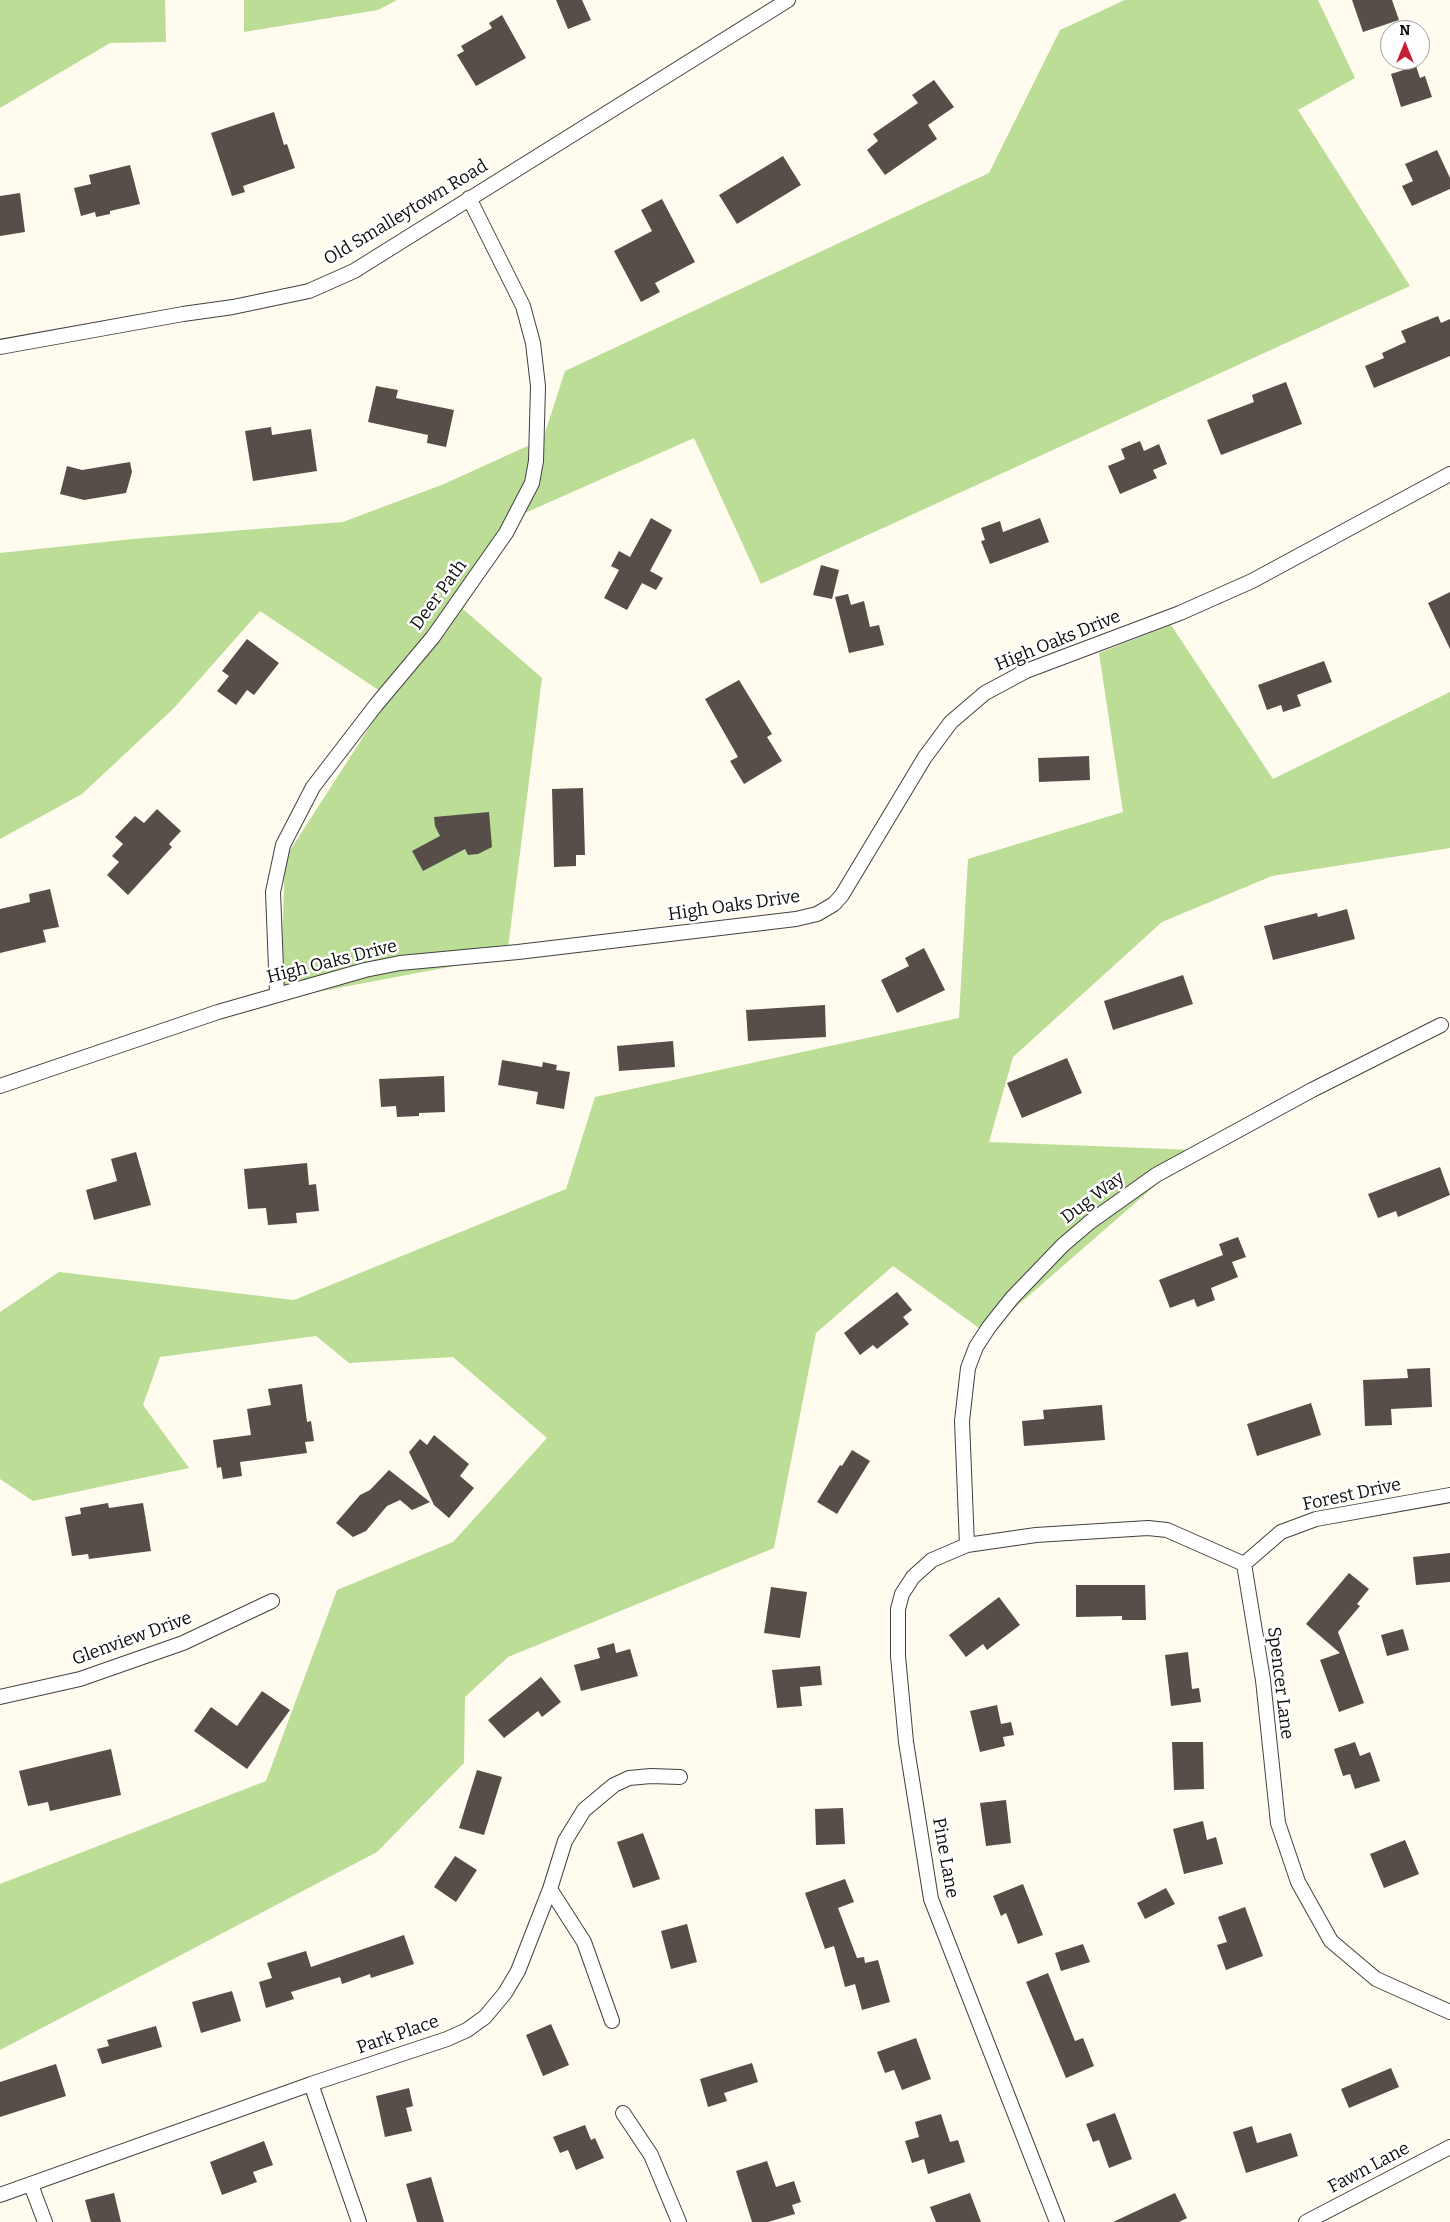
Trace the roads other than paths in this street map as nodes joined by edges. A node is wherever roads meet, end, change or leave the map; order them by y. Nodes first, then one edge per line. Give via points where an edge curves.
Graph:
1 (788, 0) edge
2 (469, 198) junction
3 (0, 347) edge
4 (1450, 474) edge
5 (277, 994) junction
6 (1441, 1025) dead end
7 (0, 1086) edge
8 (1450, 1495) edge
9 (967, 1545) junction
10 (1244, 1564) junction
11 (272, 1601) dead end
12 (0, 1697) edge
13 (680, 1777) dead end
14 (550, 1889) junction
15 (1450, 2012) edge
16 (612, 2021) dead end
17 (311, 2084) junction
18 (623, 2113) dead end
19 (1450, 2147) edge
20 (31, 2185) junction
21 (0, 2195) edge
22 (45, 2222) edge
23 (359, 2222) edge
24 (679, 2222) edge
25 (1057, 2222) edge
26 (1306, 2222) edge

1 - 2 street, Old Smalleytown Road
2 - 3 street, Old Smalleytown Road via 354,271 309,290 233,307
2 - 5 street, Deer Path via 523,306 533,343 538,386 536,461 532,483 506,533 433,637 376,704 313,787 283,845 273,892
4 - 5 street, High Oaks Drive via 1252,581 1180,614 1026,671 985,693 951,722 925,757 842,896 817,914 518,952 400,963
5 - 7 street, High Oaks Drive
6 - 9 street, Dug Way via 1312,1090 1156,1175 1076,1234 1012,1298 976,1347 968,1368 962,1421
8 - 10 street, Forest Drive via 1316,1519 1281,1532
9 - 10 street via 1036,1535 1148,1528 1167,1530
9 - 25 street, Pine Lane via 932,1560 913,1577 902,1594 898,1609 898,1656 906,1742 931,1899
10 - 15 street, Spencer Lane via 1262,1680 1278,1823 1298,1882 1331,1941 1376,1979
11 - 12 street, Glenview Drive via 183,1643 96,1674
13 - 14 street, Park Place via 629,1778 598,1797 584,1810 565,1841
14 - 16 street via 584,1942
14 - 17 street, Park Place via 518,1972 485,2017 447,2039
17 - 20 street, Park Place
17 - 23 street
18 - 24 street via 651,2155
19 - 26 street, Fawn Lane
20 - 21 street, Park Place
20 - 22 street

